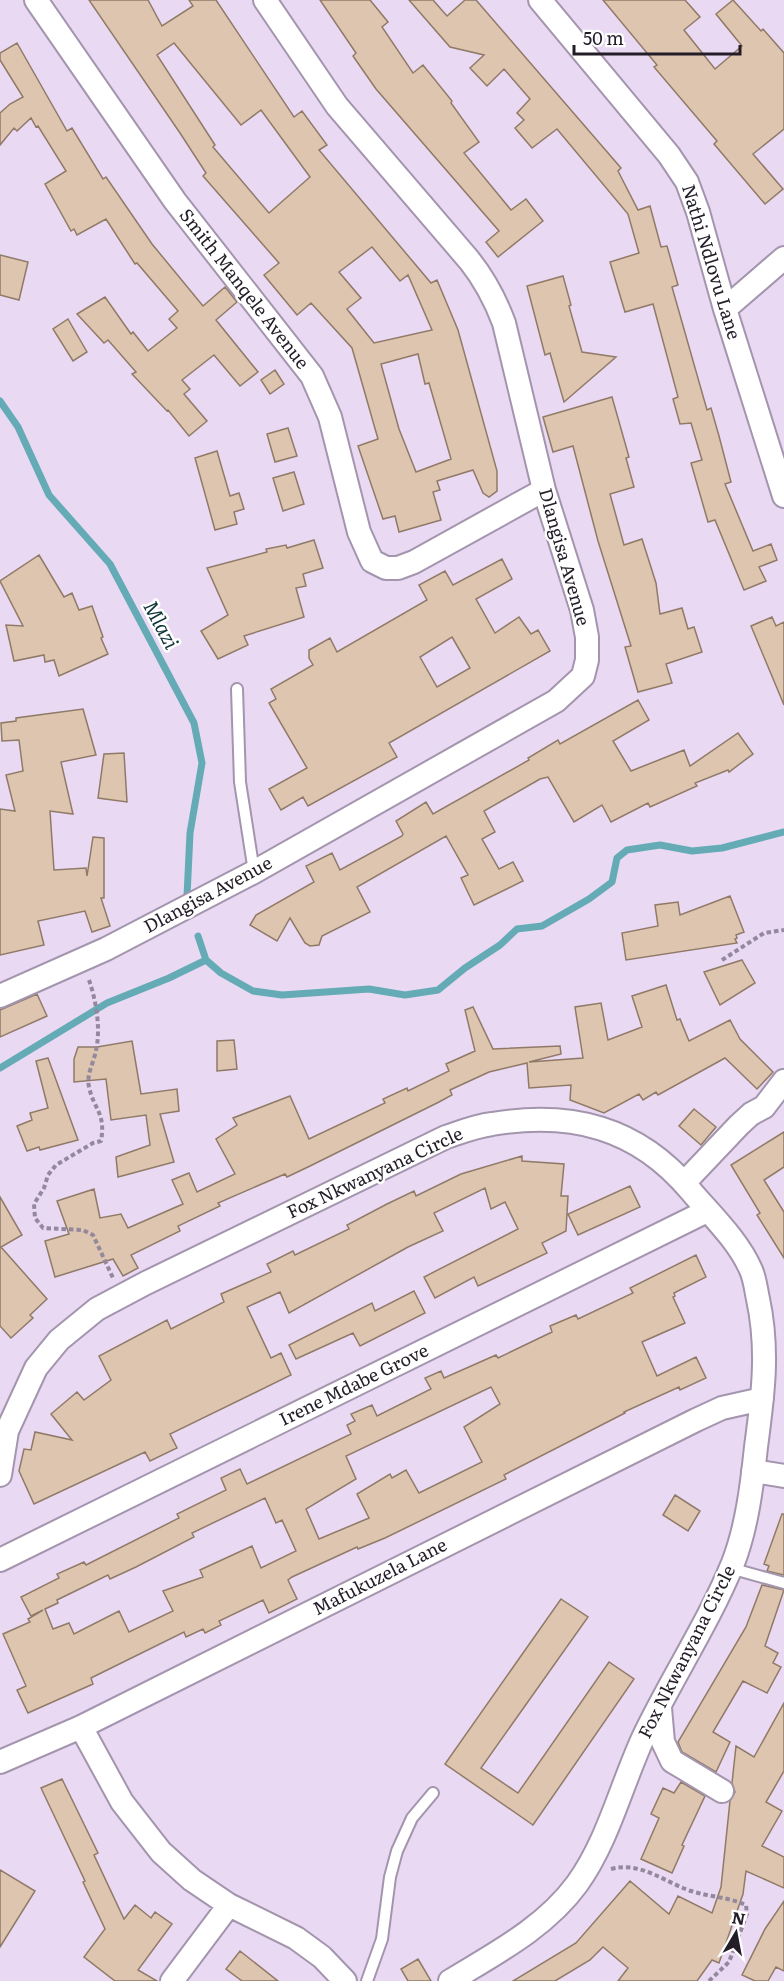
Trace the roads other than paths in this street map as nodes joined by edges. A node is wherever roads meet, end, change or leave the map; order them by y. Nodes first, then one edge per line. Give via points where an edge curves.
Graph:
1 (36, 0) edge
2 (265, 0) edge
3 (540, 0) edge
4 (784, 258) edge
5 (725, 309) junction
6 (544, 490) junction
7 (784, 496) edge
8 (237, 689) dead end
9 (254, 872) junction
10 (0, 996) edge
11 (784, 1081) edge
12 (684, 1183) junction
13 (707, 1211) junction
14 (762, 1399) junction
15 (753, 1472) junction
16 (0, 1475) edge
17 (784, 1476) edge
18 (0, 1560) edge
19 (730, 1568) junction
20 (784, 1583) edge
21 (660, 1708) junction
22 (81, 1727) junction
23 (0, 1762) edge
24 (722, 1791) dead end
25 (433, 1793) dead end
26 (229, 1905) junction
27 (172, 1981) edge
28 (345, 1981) edge
29 (367, 1981) edge
30 (450, 1981) edge

1 - 6 street, Smith Manqele Avenue via 175,201 312,376 330,417 359,532 372,561 386,568 414,562
2 - 6 street, Dlangisa Avenue via 337,106 485,279 504,323
3 - 5 street, Nathi Ndlovu Lane via 687,182
4 - 5 street
5 - 7 street, Nathi Ndlovu Lane
6 - 9 street, Dlangisa Avenue via 582,610 587,637 583,676 556,701
8 - 9 lane via 240,782
9 - 10 street, Dlangisa Avenue via 106,949
11 - 12 street via 764,1107 739,1125
12 - 13 street, Fox Nkwanyana Circle
12 - 16 street, Fox Nkwanyana Circle via 633,1141 602,1127 570,1120 489,1124 446,1137 97,1309 59,1340 36,1368 7,1431
13 - 14 street, Fox Nkwanyana Circle via 752,1272 764,1326
13 - 18 street, Irene Mdabe Grove
14 - 15 street, Fox Nkwanyana Circle
14 - 22 street, Mafukuzela Lane via 722,1408 696,1420
15 - 17 street
15 - 19 street, Fox Nkwanyana Circle via 745,1521
19 - 20 lane
19 - 21 street, Fox Nkwanyana Circle via 712,1611
21 - 24 street via 663,1742 672,1761
21 - 30 street, Fox Nkwanyana Circle via 581,1877 552,1913 531,1930
22 - 23 street, Mafukuzela Lane
22 - 26 street via 122,1802 161,1852 192,1880
25 - 29 lane via 412,1818 397,1851 382,1939
26 - 27 street
26 - 28 street via 296,1938

